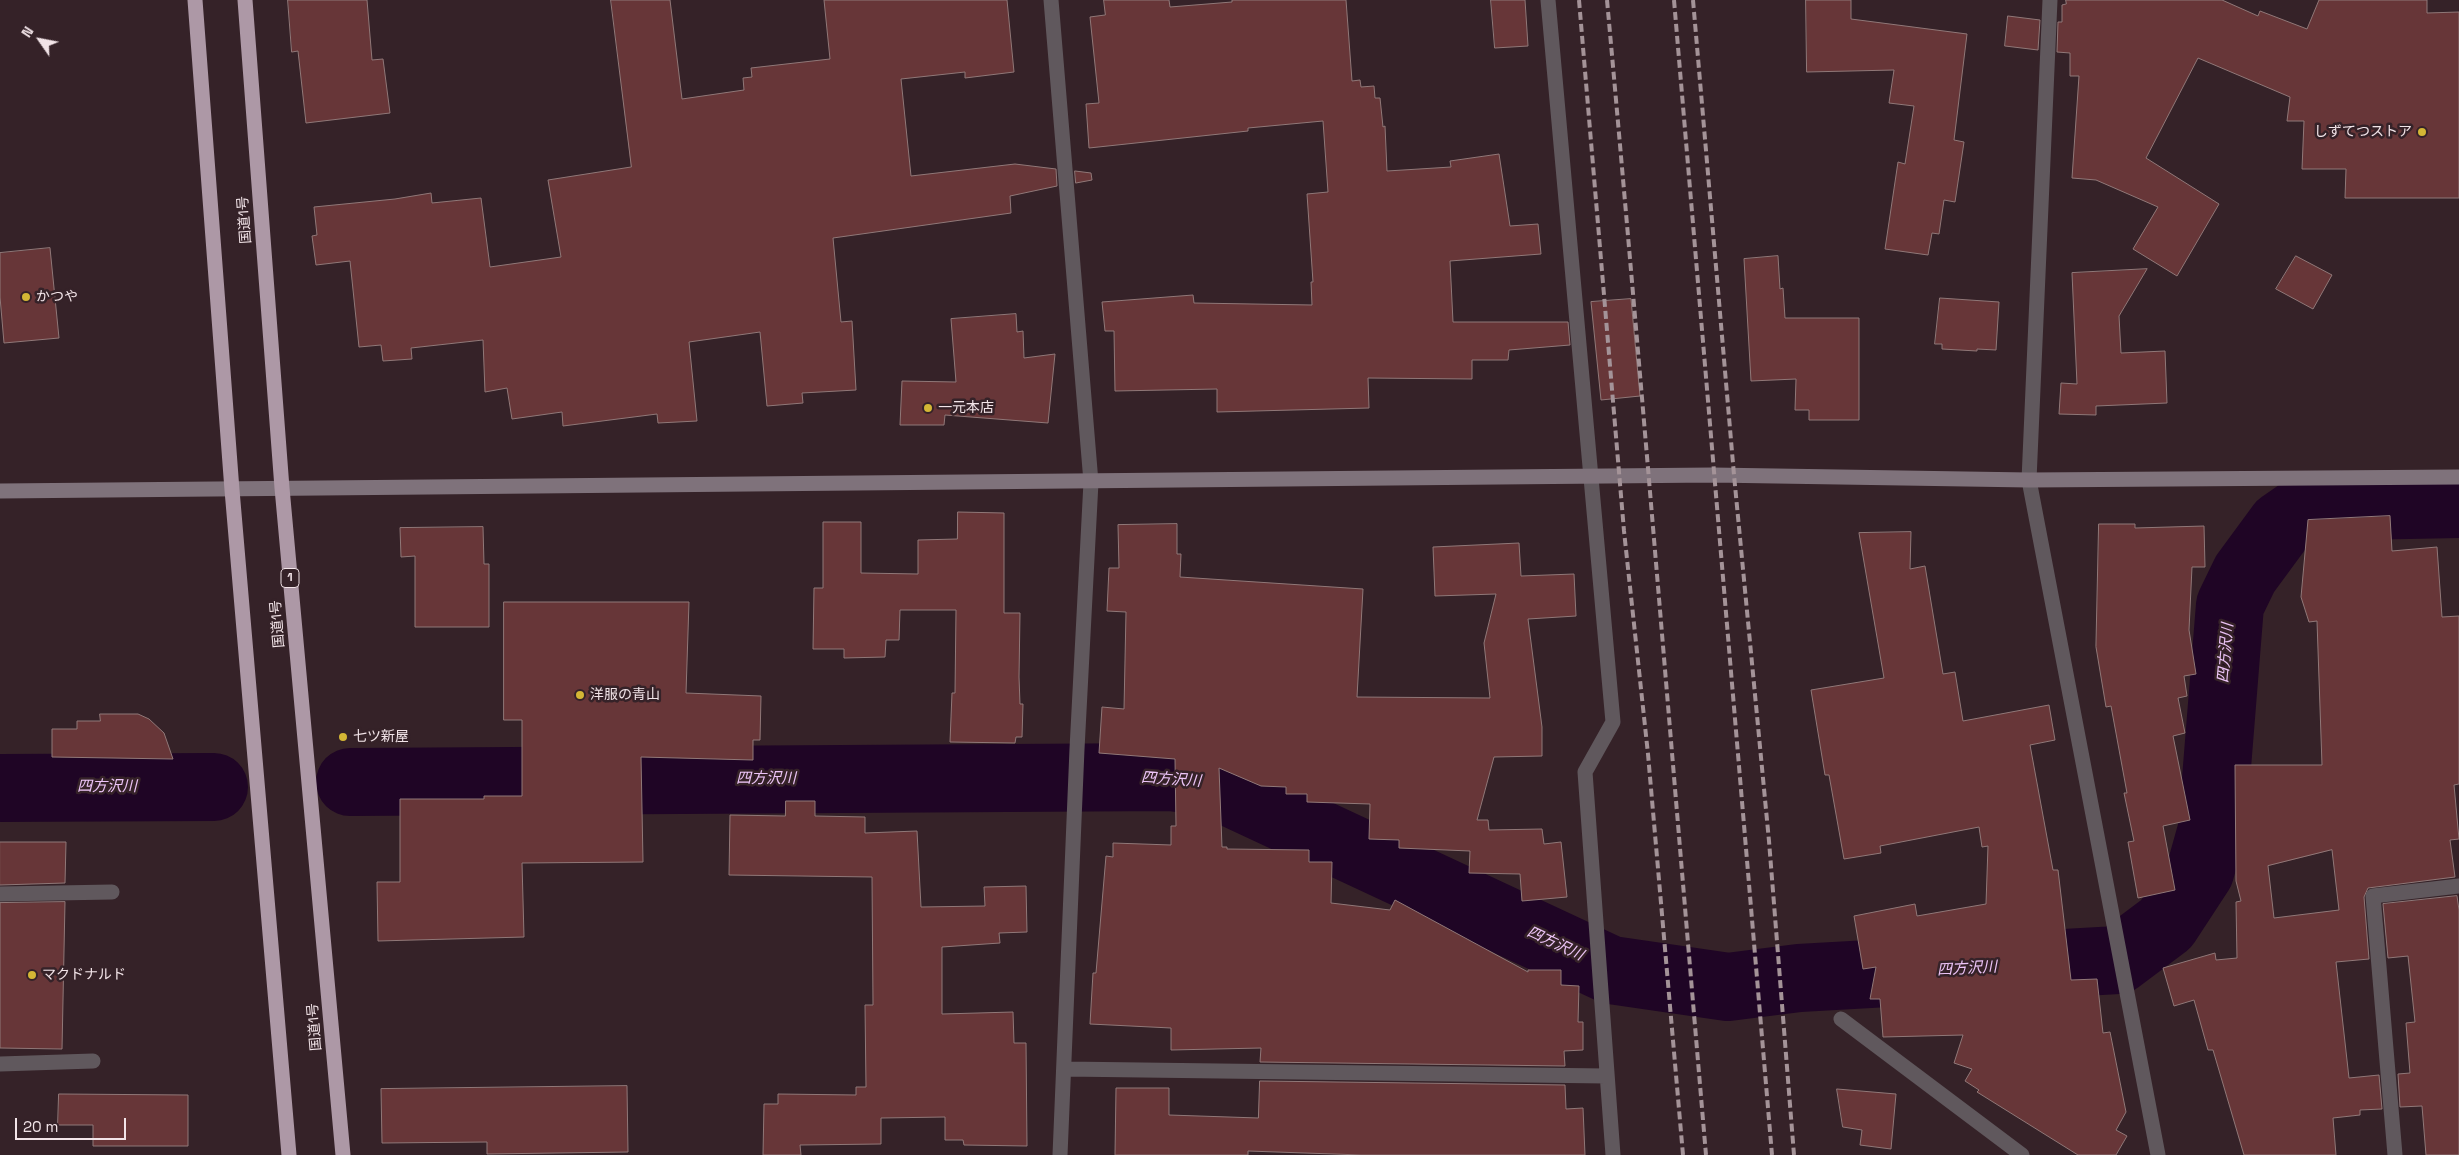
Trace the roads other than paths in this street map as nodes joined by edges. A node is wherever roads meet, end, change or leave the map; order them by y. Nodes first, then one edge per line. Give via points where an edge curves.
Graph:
1 (195, 0) edge
2 (245, 0) edge
3 (1051, 0) edge
4 (1548, 0) edge
5 (2050, 0) edge
6 (1589, 476) junction
7 (2459, 477) edge
8 (2029, 480) junction
9 (1091, 482) junction
10 (282, 488) junction
11 (232, 490) junction
12 (0, 491) edge
13 (2459, 886) edge
14 (112, 892) dead end
15 (0, 894) edge
16 (1841, 1019) dead end
17 (93, 1060) dead end
18 (0, 1064) edge
19 (1065, 1069) junction
20 (1606, 1076) junction
21 (289, 1155) edge
22 (343, 1155) edge
23 (1060, 1155) edge
24 (1613, 1155) edge
25 (2022, 1155) edge
26 (2158, 1155) edge
27 (2395, 1155) edge

1 - 11 highway
2 - 10 highway, 国道1号 / 1
3 - 9 street
4 - 6 street
5 - 8 street
6 - 8 street via 1727,474
6 - 9 street
6 - 20 street via 1613,722 1585,772
7 - 8 street
8 - 26 street
9 - 10 street
9 - 19 street
10 - 11 street
10 - 22 highway, 国道1号 / 1
11 - 12 street
11 - 21 highway
13 - 27 street via 2373,896
14 - 15 street
16 - 25 street
17 - 18 street
19 - 20 street
19 - 23 street
20 - 24 street

